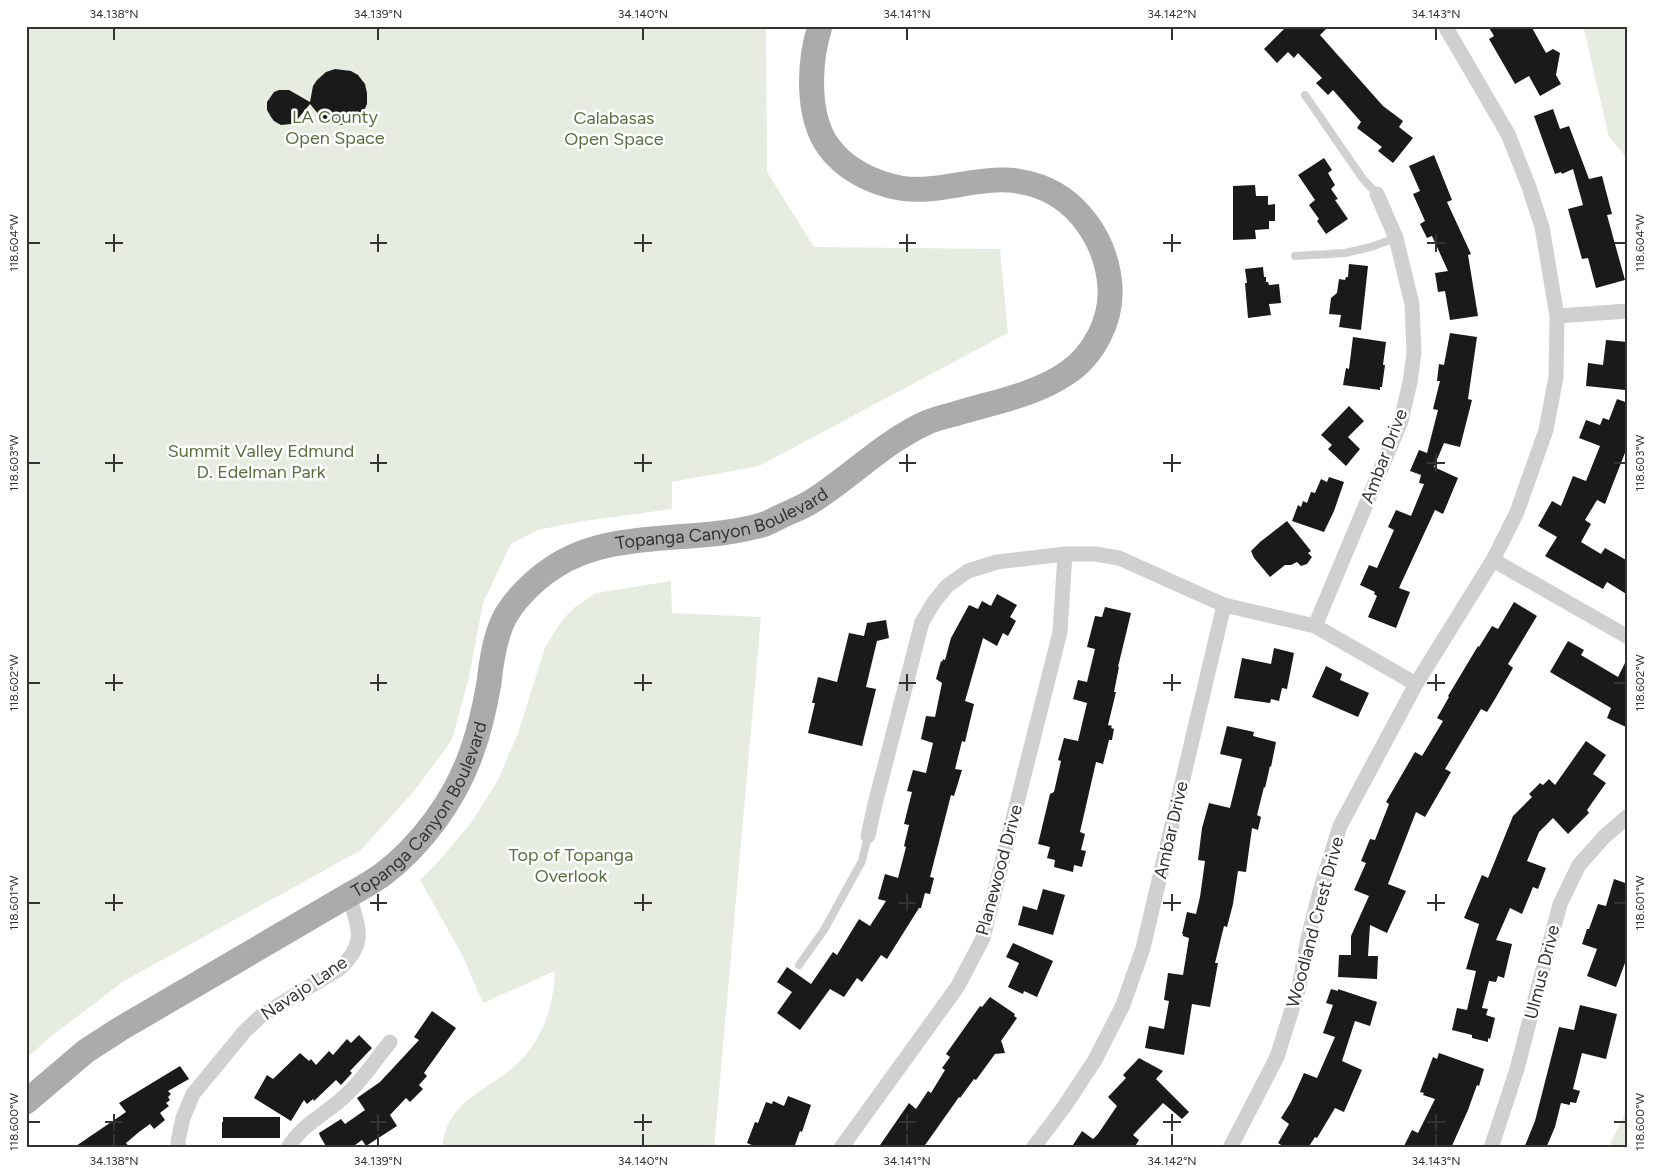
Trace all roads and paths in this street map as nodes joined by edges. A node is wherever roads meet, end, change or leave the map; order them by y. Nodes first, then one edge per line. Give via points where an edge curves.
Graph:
1 (820, 26) edge
2 (1445, 26) edge
3 (1304, 95) dead end
4 (1377, 194) joint
5 (1396, 238) junction
6 (1295, 256) dead end
7 (1628, 311) edge
8 (1557, 316) junction
9 (1066, 554) junction
10 (1493, 560) junction
11 (1224, 605) junction
12 (1315, 626) junction
13 (1628, 637) edge
14 (1416, 684) junction
15 (1628, 816) edge
16 (868, 836) joint
17 (349, 895) junction
18 (799, 965) dead end
19 (390, 1042) dead end
20 (26, 1102) edge
21 (179, 1148) edge
22 (288, 1148) edge
23 (841, 1148) edge
24 (1033, 1148) edge
25 (1230, 1148) edge
26 (1491, 1148) edge

1 - 17 main road, Topanga Canyon Boulevard via 811,77 815,116 826,144 841,162 868,178 899,188 930,190 1010,179 1042,187 1069,202 1091,228 1107,261 1110,292 1107,318 1091,351 1069,372 1038,389 929,421 882,449 813,501 767,523 729,532 607,546 556,565 519,597 502,622 471,754 443,807 420,841 383,874
2 - 8 street, Woodland Crest Drive via 1508,134 1529,187 1542,227
3 - 4 lane
4 - 5 street, Ambar Drive
5 - 6 lane via 1345,252
5 - 12 street, Ambar Drive via 1412,304 1414,354 1401,421
7 - 8 street
8 - 10 street, Woodland Crest Drive via 1556,377 1546,430 1517,512
9 - 11 street via 1119,558
9 - 16 street via 997,562 968,571 947,586 934,602 922,622
9 - 23 street, Planewood Drive via 1060,632 983,938 958,986
10 - 13 street
10 - 14 street, Woodland Crest Drive
11 - 12 street
11 - 24 street, Ambar Drive via 1143,948 1123,1005 1095,1060
12 - 14 street
14 - 25 street, Woodland Crest Drive via 1340,826 1308,938 1299,987 1277,1057
15 - 26 street, Ulmus Drive via 1579,865 1560,904 1518,1069
16 - 18 lane via 862,861 824,930
17 - 20 main road, Topanga Canyon Boulevard via 120,1029 86,1051
17 - 21 street, Navajo Lane via 359,931 358,944 350,959 262,1015 245,1031 193,1094 183,1118
19 - 22 street via 349,1093 306,1125

